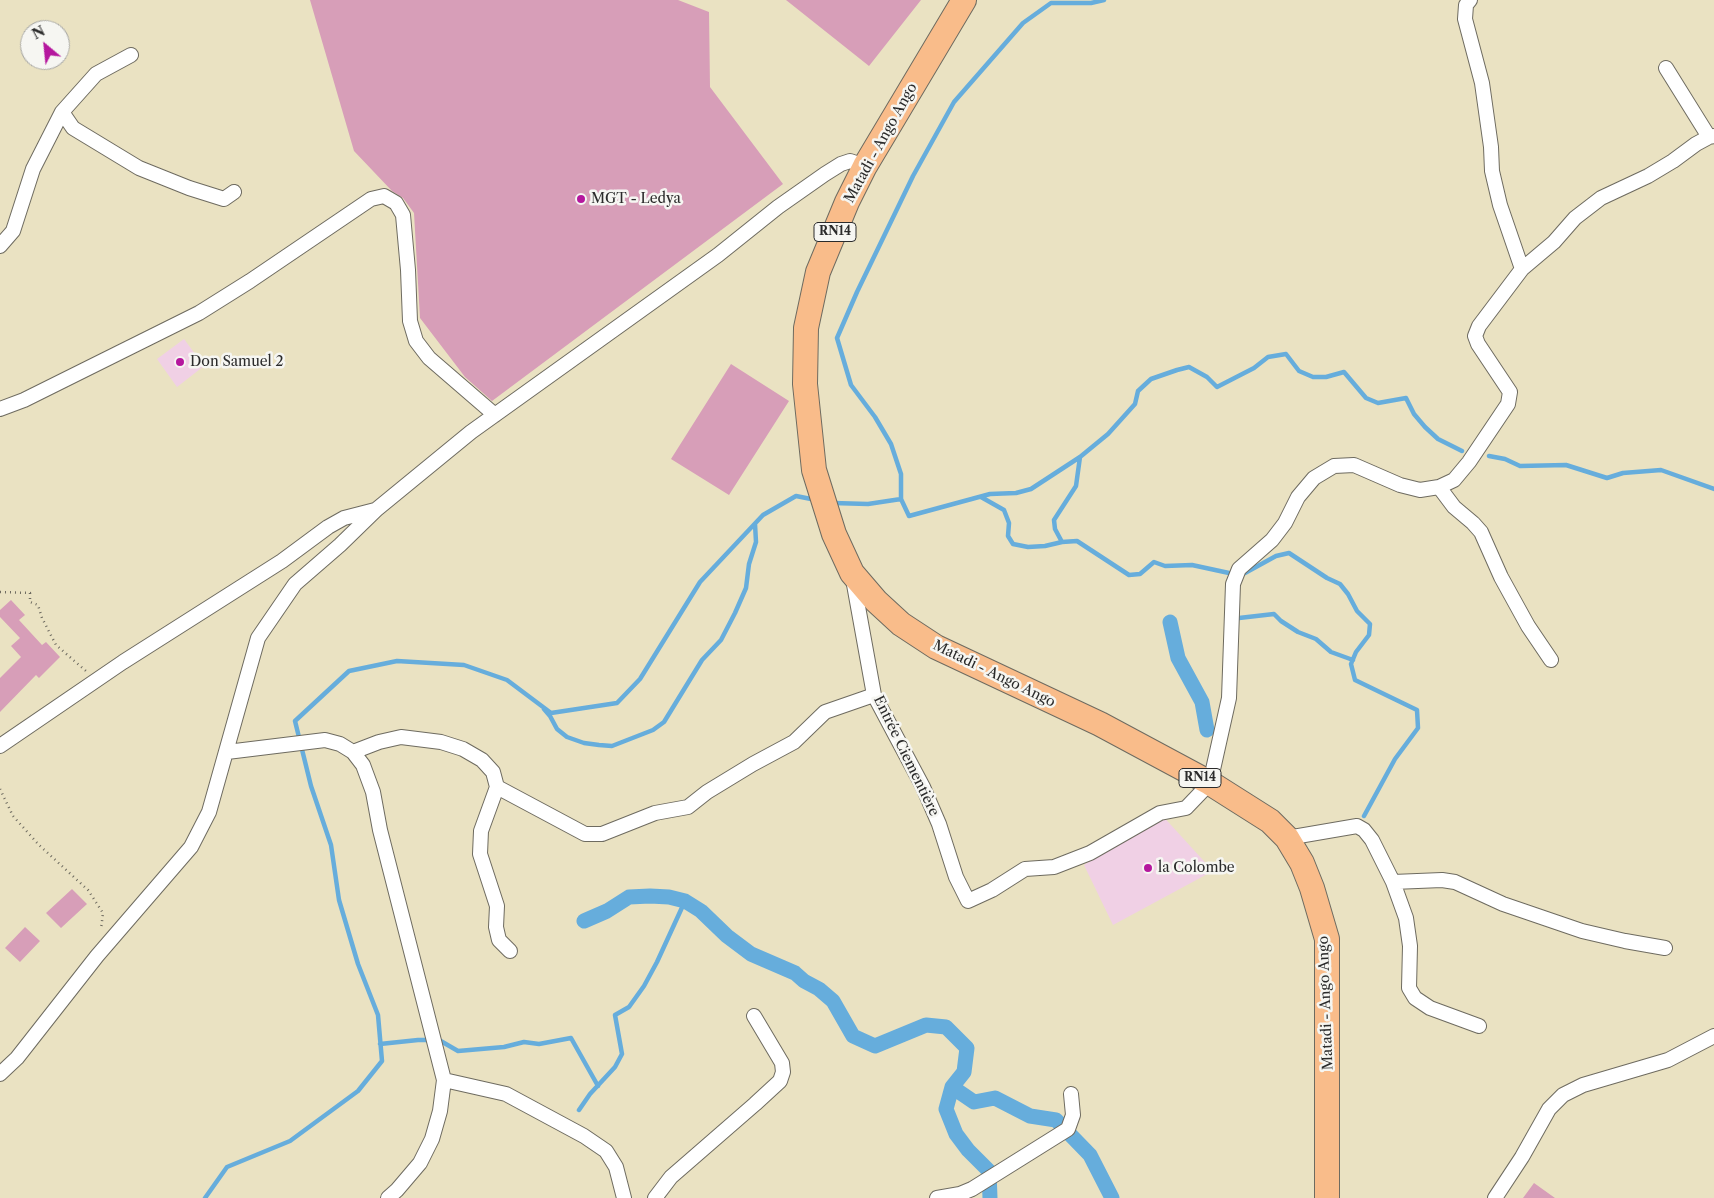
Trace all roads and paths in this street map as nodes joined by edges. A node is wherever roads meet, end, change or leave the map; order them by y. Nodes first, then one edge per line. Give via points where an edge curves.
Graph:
1 (964, 0) edge
2 (1470, 0) edge
3 (130, 55) dead end
4 (1666, 68) dead end
5 (62, 112) junction
6 (1711, 136) edge
7 (865, 166) junction
8 (234, 192) dead end
9 (0, 246) edge
10 (1522, 269) junction
11 (0, 409) edge
12 (495, 415) junction
13 (1439, 488) junction
14 (377, 509) junction
15 (852, 572) junction
16 (0, 592) edge
17 (1551, 660) dead end
18 (96, 680) junction
19 (874, 695) junction
20 (0, 746) edge
21 (227, 752) junction
22 (353, 752) junction
23 (1210, 783) junction
24 (498, 787) junction
25 (0, 789) edge
26 (1287, 838) junction
27 (1393, 882) junction
28 (1665, 948) dead end
29 (510, 951) dead end
30 (98, 956) junction
31 (754, 1016) dead end
32 (1479, 1026) dead end
33 (1714, 1036) edge
34 (0, 1074) edge
35 (444, 1080) junction
36 (1071, 1094) dead end
37 (388, 1198) edge
38 (624, 1198) edge
39 (655, 1198) edge
40 (937, 1198) edge
41 (1328, 1198) edge
42 (1495, 1198) edge

1 - 7 highway, Matadi - Ango Ango / RN14
2 - 10 street via 1464,19 1482,83 1492,171
3 - 5 street via 96,74
4 - 6 street
5 - 8 street via 73,128 139,168 224,199
5 - 9 street via 33,169 13,230
6 - 10 street via 1648,176 1601,198 1575,218 1554,242
7 - 12 street via 850,161 825,174
7 - 15 highway, Matadi - Ango Ango / RN14 via 818,272 806,328 805,384 814,470 834,534
10 - 13 street via 1475,336 1510,392 1508,404 1469,462 1454,480
11 - 12 street via 199,313 371,199 384,196 396,202 403,215 410,321 416,341 428,358
12 - 14 street
13 - 17 street via 1481,532 1501,577
13 - 23 street via 1420,490 1354,465 1334,466 1314,478 1298,497 1272,540 1239,569 1234,584 1229,698
14 - 18 street via 344,518 328,527 282,561
14 - 21 street via 295,584 258,638
15 - 19 street, Entrée Ciementière
15 - 23 highway, Matadi - Ango Ango / RN14 via 901,624 936,647 1100,724
16 - 18 path via 30,593 30,602 38,605 56,645
18 - 20 street
19 - 23 street, Entrée Ciementière via 923,787 968,901 1025,869 1054,867 1090,853 1160,813 1186,808
19 - 24 street via 825,712 794,742 707,792 688,807 655,813 602,834 585,834
21 - 22 street via 325,740
21 - 30 street via 209,812 191,847
22 - 24 street via 401,737 441,742 464,748 482,760 494,772
22 - 35 street via 363,765 373,792
23 - 26 highway, Matadi - Ango Ango / RN14 via 1270,821
24 - 29 street via 481,831 480,854 497,906 499,940
25 - 30 path via 13,816 38,845 88,890 103,913
26 - 27 street via 1357,826 1372,840
26 - 41 highway, Matadi - Ango Ango / RN14 via 1312,888 1327,939
27 - 28 street via 1455,882 1503,904 1582,931
27 - 32 street via 1409,936 1409,988 1415,998 1430,1008
30 - 34 street via 17,1058
31 - 39 street via 782,1063 780,1080 671,1178
33 - 42 street via 1668,1060 1583,1085 1563,1095 1549,1109
35 - 37 street via 432,1139 420,1163
35 - 38 street via 506,1094 584,1136 606,1151 616,1167
36 - 40 street via 1073,1115 1068,1129 972,1189

